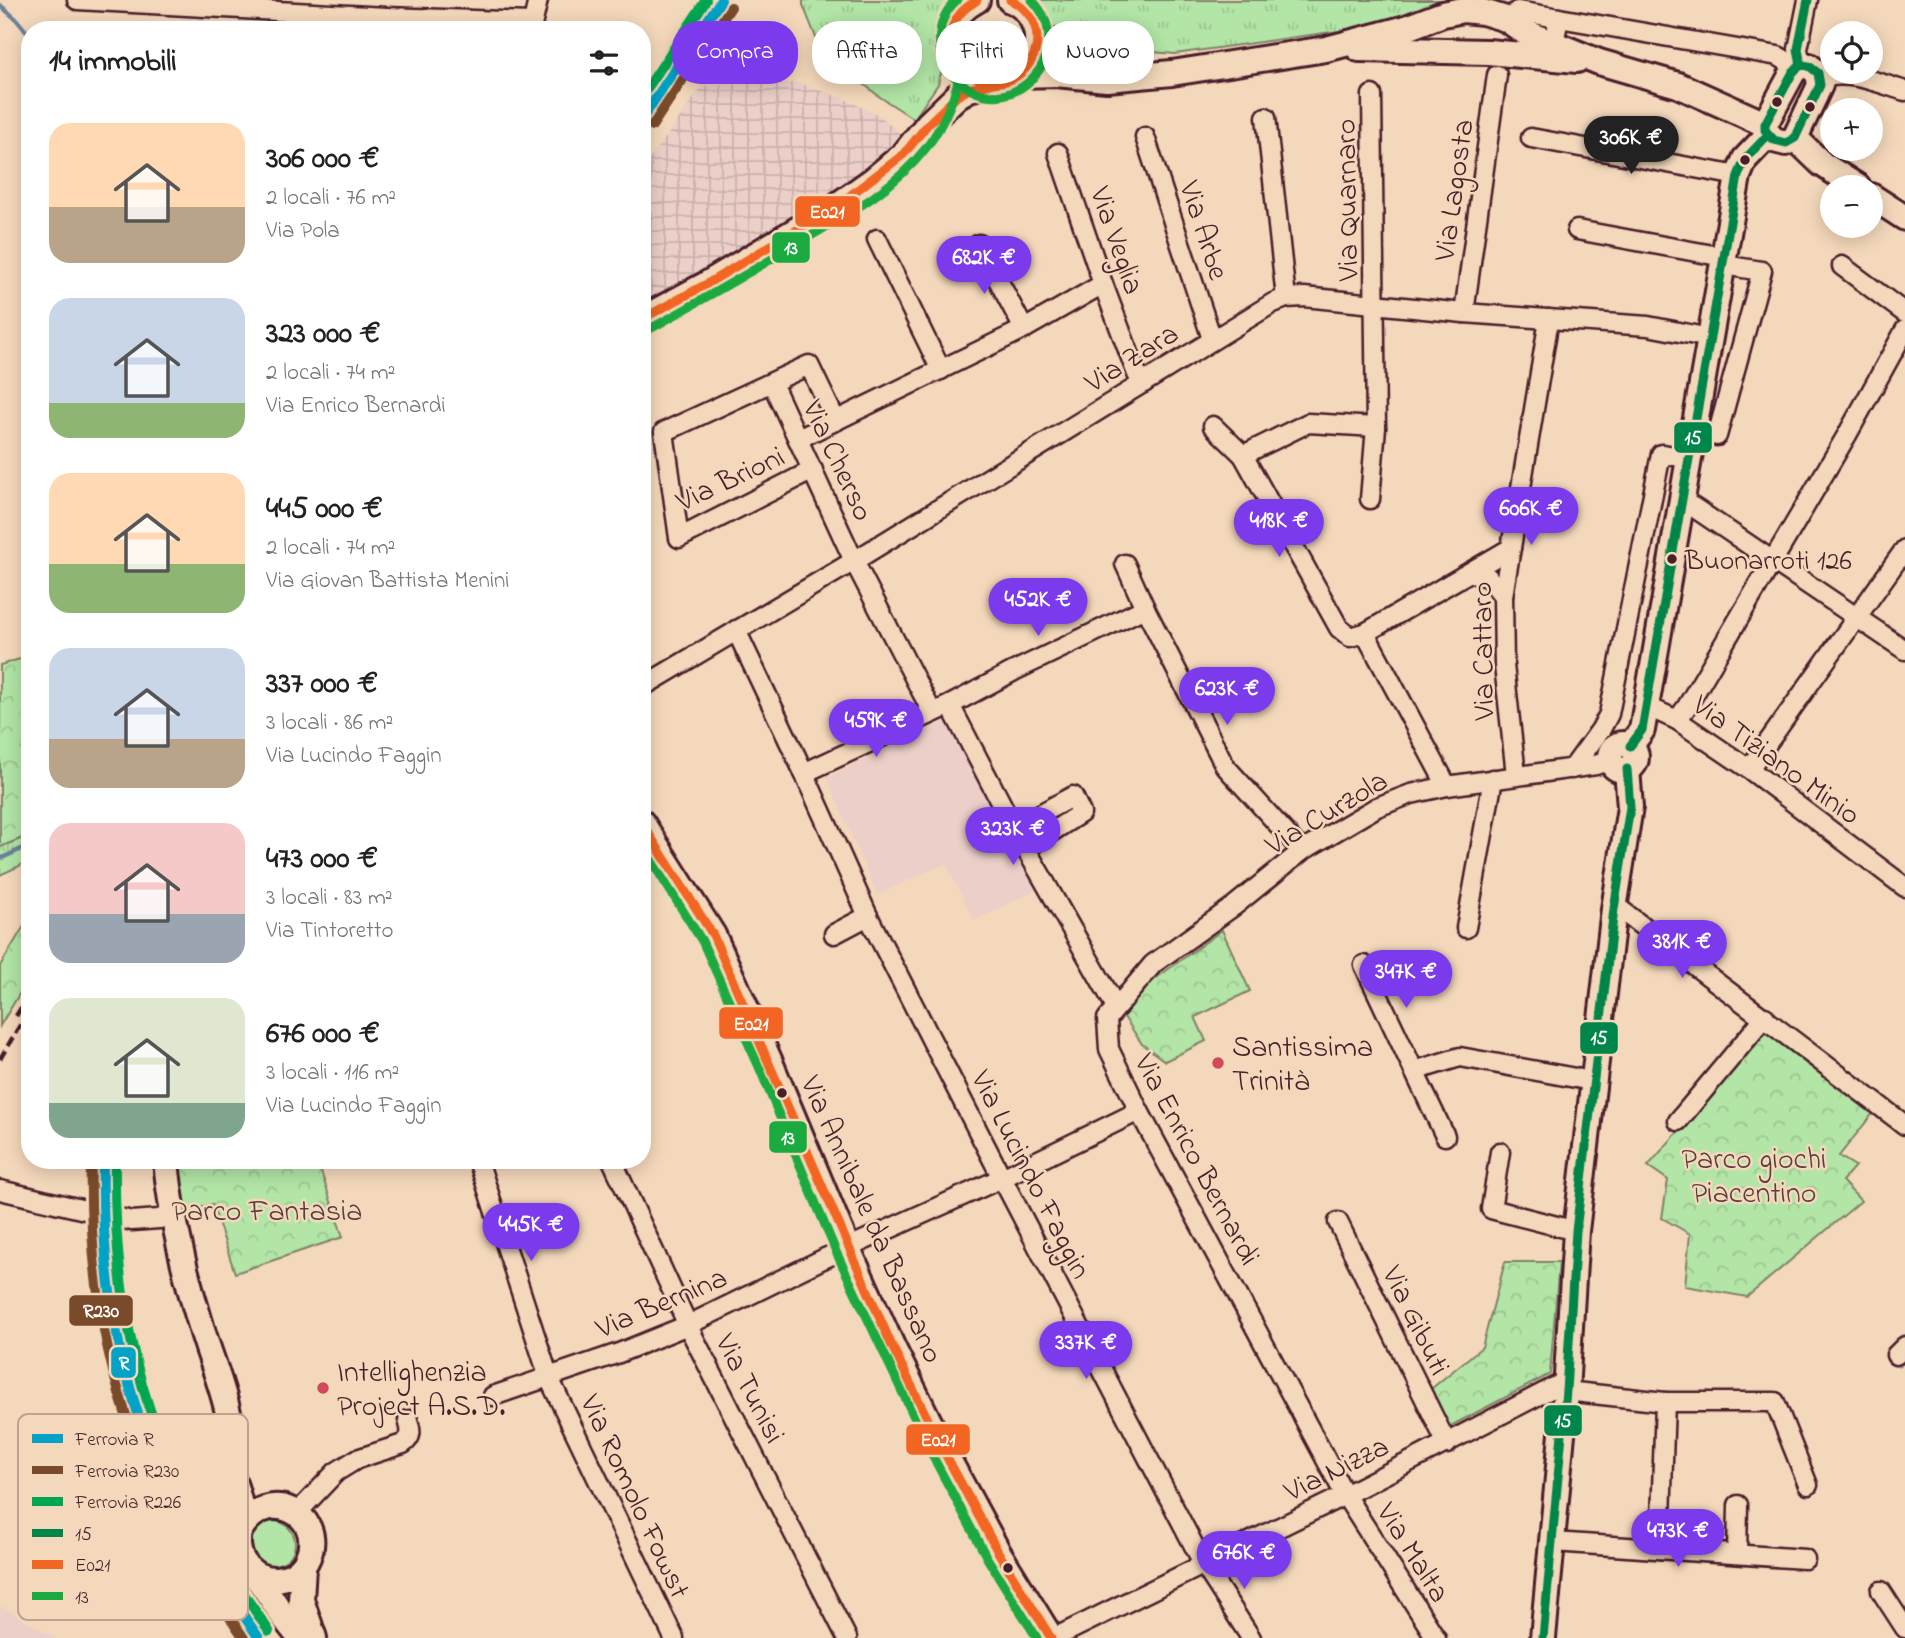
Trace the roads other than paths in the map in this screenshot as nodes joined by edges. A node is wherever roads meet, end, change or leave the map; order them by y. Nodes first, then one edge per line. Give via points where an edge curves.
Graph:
1 (77, 0) edge
2 (538, 0) edge
3 (976, 0) edge
4 (1808, 0) edge
5 (387, 8) edge
6 (1024, 9) edge
7 (1517, 11) dead end
8 (1559, 18) junction
9 (492, 21) edge
10 (533, 21) edge
11 (956, 21) edge
12 (1554, 43) junction
13 (1326, 49) junction
14 (1600, 62) junction
15 (1028, 66) edge
16 (1806, 70) junction
17 (1172, 73) junction
18 (1028, 75) edge
19 (1497, 75) dead end
20 (945, 84) edge
21 (990, 84) edge
22 (1905, 91) edge
23 (1372, 95) dead end
24 (1266, 117) dead end
25 (928, 124) junction
26 (1767, 130) junction
27 (1145, 137) dead end
28 (1531, 138) dead end
29 (1795, 138) junction
30 (1058, 153) dead end
31 (1839, 175) edge
32 (1738, 176) junction
33 (1883, 203) edge
34 (1905, 218) edge
35 (1577, 230) dead end
36 (877, 239) dead end
37 (979, 244) dead end
38 (1724, 261) junction
39 (1842, 266) dead end
40 (1103, 284) junction
41 (1286, 298) junction
42 (1376, 305) junction
43 (1464, 313) junction
44 (1905, 313) edge
45 (651, 314) edge
46 (1549, 319) junction
47 (1024, 329) junction
48 (1905, 330) edge
49 (1710, 338) junction
50 (1212, 340) junction
51 (941, 370) junction
52 (772, 383) junction
53 (1144, 383) junction
54 (836, 421) junction
55 (1213, 426) dead end
56 (1376, 427) junction
57 (1694, 432) junction
58 (799, 439) junction
59 (1243, 455) junction
60 (1689, 457) junction
61 (813, 470) junction
62 (1370, 499) dead end
63 (1680, 505) junction
64 (1511, 548) junction
65 (1905, 549) edge
66 (1774, 560) junction
67 (854, 561) junction
68 (1125, 564) dead end
69 (1471, 573) junction
70 (1503, 596) junction
71 (1145, 608) junction
72 (1857, 617) junction
73 (736, 630) junction
74 (1365, 633) junction
75 (1905, 650) edge
76 (651, 682) edge
77 (950, 705) junction
78 (1646, 706) junction
79 (932, 712) junction
80 (1677, 720) junction
81 (1622, 758) junction
82 (1572, 769) junction
83 (1749, 769) junction
84 (804, 772) junction
85 (1516, 775) junction
86 (1493, 779) junction
87 (1447, 786) junction
88 (1014, 828) junction
89 (651, 836) edge
90 (1025, 849) junction
91 (1302, 851) junction
92 (1905, 887) edge
93 (1614, 909) junction
94 (868, 916) junction
95 (1466, 928) dead end
96 (834, 934) dead end
97 (1364, 965) dead end
98 (1116, 1007) junction
99 (1765, 1017) junction
100 (1414, 1071) junction
101 (1592, 1081) junction
102 (1139, 1111) junction
103 (1678, 1121) dead end
104 (1905, 1125) edge
105 (1445, 1136) dead end
106 (1500, 1152) dead end
107 (167, 1169) edge
108 (481, 1169) edge
109 (616, 1169) edge
110 (1002, 1178) junction
111 (0, 1190) edge
112 (172, 1214) junction
113 (1338, 1222) dead end
114 (1576, 1231) junction
115 (848, 1249) junction
116 (688, 1325) junction
117 (549, 1378) junction
118 (1566, 1386) junction
119 (493, 1396) dead end
120 (1665, 1402) junction
121 (228, 1414) edge
122 (408, 1420) dead end
123 (1447, 1444) junction
124 (1808, 1485) dead end
125 (248, 1489) edge
126 (1345, 1495) junction
127 (1738, 1505) dead end
128 (287, 1510) junction
129 (248, 1520) edge
130 (1553, 1542) junction
131 (1660, 1549) junction
132 (1737, 1554) junction
133 (1805, 1559) dead end
134 (1204, 1565) junction
135 (303, 1566) junction
136 (248, 1568) edge
137 (252, 1572) junction
138 (1881, 1591) dead end
139 (1905, 1629) edge
140 (293, 1633) edge
141 (314, 1638) edge
142 (674, 1638) edge
143 (847, 1638) edge
144 (1053, 1638) edge
145 (1251, 1638) edge
146 (1436, 1638) edge
147 (1543, 1638) edge
148 (1891, 1638) edge

1 - 5 street
2 - 10 street
3 - 11 street
4 - 16 street via 1798,49
5 - 9 street
6 - 15 street via 1037,39
6 - 17 street via 1047,43 1070,58
7 - 8 street
8 - 12 street
8 - 16 street via 1778,56
12 - 13 street via 1506,19 1463,10
12 - 14 street
13 - 14 street via 1488,52
13 - 17 street
14 - 26 street via 1678,85
16 - 22 street via 1857,75
16 - 26 street
16 - 29 street via 1820,85
17 - 18 street via 1107,79
19 - 43 street, Via Lagosta
20 - 25 street
21 - 25 street via 957,96
23 - 42 street, Via Quarnaro
24 - 41 street
25 - 45 street via 904,154 835,207
26 - 29 street via 1774,140 1790,142
26 - 32 street
27 - 50 street, Via Arbe
28 - 32 street
29 - 31 street
30 - 40 street, Via Veglia
32 - 38 street
33 - 34 street
35 - 38 street
36 - 51 street
37 - 47 street
38 - 49 street
38 - 57 street via 1762,271 1717,436
39 - 44 street
40 - 47 street
40 - 53 street, Via Veglia
41 - 42 street, Via Zara
41 - 50 street, Via Zara
42 - 43 street, Via Zara
42 - 56 street, Via Quarnaro
43 - 46 street, Via Zara
46 - 49 street, Via Zara via 1648,326
46 - 64 street, Via Cattaro
47 - 51 street
48 - 66 street
49 - 57 street
50 - 53 street, Via Zara
51 - 54 street
52 - 54 street via 809,365
52 - 58 street, Via Cherso
52 - 61 street, Via Brioni via 664,432 679,538
53 - 67 street, Via Zara
54 - 58 street
55 - 59 street
56 - 59 street via 1308,422
56 - 62 street, Via Quarnaro
57 - 60 street
58 - 61 street, Via Cherso
59 - 74 street via 1339,628 1350,637
60 - 63 street
60 - 82 street via 1661,454 1609,714
61 - 67 street, Via Cherso
63 - 66 street via 1693,507
63 - 78 street
64 - 69 street
64 - 70 street, Via Cattaro
65 - 72 street
66 - 72 street
66 - 80 street
67 - 73 street, Via Zara
67 - 79 street
68 - 71 street
69 - 70 street via 1488,577
69 - 74 street
70 - 85 street, Via Cattaro via 1504,665
71 - 77 street
71 - 91 street via 1225,766
72 - 75 street
72 - 83 street
73 - 76 street, Via Zara
73 - 84 street, Via Lucindo Faggin
74 - 87 street
77 - 79 street
77 - 88 street
78 - 80 street, Via Tiziano Minio
78 - 81 street via 1642,730
79 - 84 street
80 - 83 street, Via Tiziano Minio
81 - 82 street, Via Curzola
81 - 93 street via 1630,807
82 - 85 street, Via Curzola
83 - 92 street, Via Tiziano Minio
84 - 94 street, Via Lucindo Faggin
85 - 86 street, Via Curzola
86 - 87 street, Via Curzola
86 - 95 street
87 - 91 street, Via Curzola via 1377,807
88 - 90 street
88 - 90 street via 1073,796 1081,813
89 - 115 street, Via Annibale da Bassano via 713,935
90 - 98 street
91 - 98 street, Via Curzola via 1153,964
93 - 99 street
93 - 101 street
94 - 96 street
94 - 110 street, Via Lucindo Faggin
97 - 100 street
98 - 102 street, Via Enrico Bernardi via 1107,1019 1109,1049
99 - 103 street
99 - 104 street
100 - 101 street via 1460,1058
100 - 105 street
101 - 114 street
102 - 110 street, Via Bernina
102 - 126 street, Via Enrico Bernardi
106 - 114 street via 1491,1209
107 - 112 street
108 - 117 street, Via Romolo Fowst
109 - 116 street, Via Tunisi
110 - 115 street, Via Bernina
110 - 134 street, Via Lucindo Faggin
111 - 112 street via 132,1221
112 - 121 street
113 - 123 street, Via Gibuti
114 - 118 street
115 - 116 street, Via Bernina
115 - 144 street, Via Annibale da Bassano via 942,1448 998,1552
116 - 117 street, Via Bernina
116 - 143 street, Via Tunisi
117 - 119 street, Via Bernina
117 - 142 street, Via Romolo Fowst
118 - 120 street
118 - 123 street, Via Nizza
118 - 130 street
120 - 124 street via 1775,1402
120 - 131 street
122 - 128 street via 409,1440 357,1459
123 - 126 street, Via Nizza
125 - 128 street
126 - 134 street, Via Nizza
126 - 146 street, Via Malta
127 - 132 street
128 - 129 street via 265,1507
128 - 135 street via 309,1530 308,1558
130 - 131 street
130 - 147 street
131 - 132 street
132 - 133 street
134 - 144 street, Via Nizza
134 - 145 street, Via Lucindo Faggin
135 - 137 street via 273,1580
135 - 141 street via 301,1600
136 - 137 street
137 - 140 street via 267,1588
138 - 139 street
139 - 148 street

